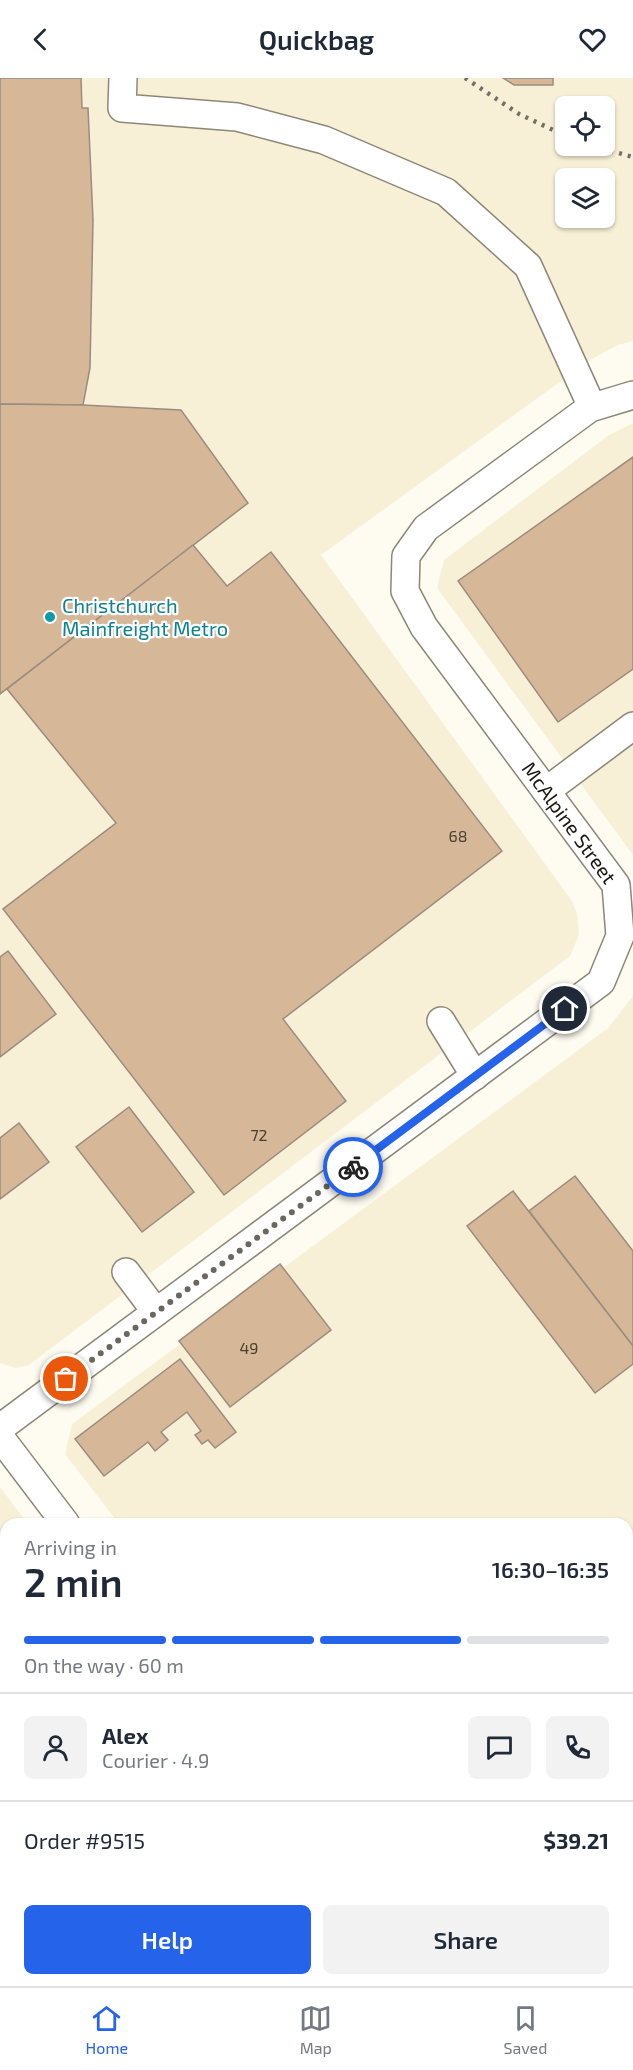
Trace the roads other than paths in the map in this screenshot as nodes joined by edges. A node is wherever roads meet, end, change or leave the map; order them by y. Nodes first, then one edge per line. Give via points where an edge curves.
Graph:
1 (123, 78) edge
2 (633, 394) edge
3 (592, 407) junction
4 (633, 726) edge
5 (546, 791) junction
6 (441, 1021) dead end
7 (475, 1076) junction
8 (126, 1272) dead end
9 (156, 1312) junction
10 (0, 1428) edge
11 (0, 1437) edge
12 (61, 1518) edge

1 - 3 street via 122,108 237,117 324,140 446,192 528,266
2 - 3 street, McAlpine Street
3 - 5 street, McAlpine Street via 426,528 406,556 405,591 424,627
4 - 5 street
5 - 7 street, McAlpine Street via 616,885 620,936 601,982
6 - 7 street
7 - 9 street, McAlpine Street
8 - 9 street
9 - 10 street, McAlpine Street
11 - 12 street

